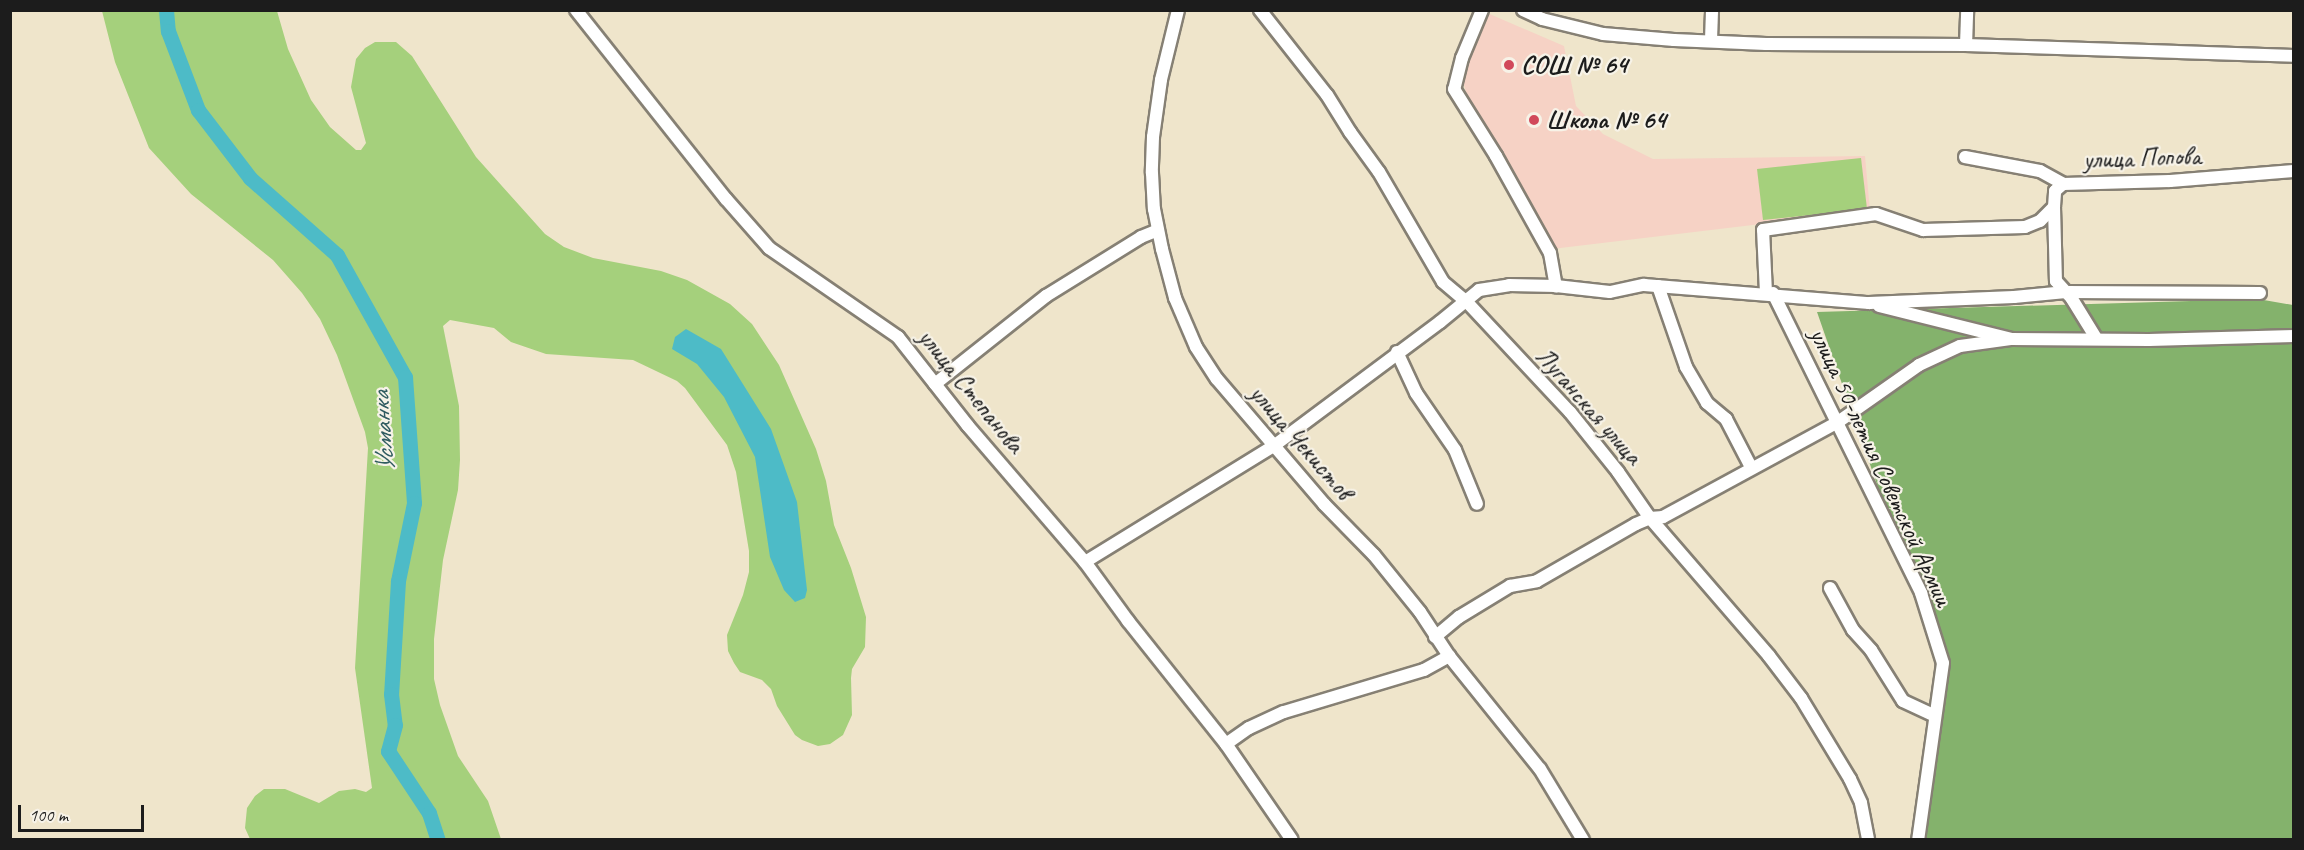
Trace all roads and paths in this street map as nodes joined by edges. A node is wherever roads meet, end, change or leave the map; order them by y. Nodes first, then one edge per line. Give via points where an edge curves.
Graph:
1 (576, 10) edge
2 (1178, 10) edge
3 (1260, 10) edge
4 (1482, 10) edge
5 (1523, 10) edge
6 (1712, 10) edge
7 (1967, 10) edge
8 (1711, 40) junction
9 (1966, 45) junction
10 (2294, 56) edge
11 (1965, 157) dead end
12 (2293, 169) edge
13 (2063, 184) junction
14 (2054, 207) junction
15 (1158, 230) junction
16 (1556, 286) junction
17 (1658, 286) junction
18 (2066, 292) junction
19 (1770, 293) junction
20 (2260, 293) dead end
21 (1466, 302) junction
22 (1869, 303) junction
23 (2294, 336) edge
24 (2096, 338) junction
25 (2011, 339) junction
26 (1397, 352) junction
27 (935, 384) junction
28 (1838, 422) junction
29 (1275, 445) junction
30 (1751, 467) junction
31 (1477, 504) dead end
32 (1650, 518) junction
33 (1085, 562) junction
34 (1830, 588) dead end
35 (1435, 637) junction
36 (1449, 656) junction
37 (1935, 716) junction
38 (1226, 744) junction
39 (1292, 840) edge
40 (1583, 840) edge
41 (1868, 840) edge
42 (1918, 840) edge

1 - 27 street, улица Степанова via 726,200 769,248 898,337
2 - 15 street, улица Чекистов via 1161,80 1153,137
3 - 21 street, Луганская улица via 1327,95 1379,172 1443,282
4 - 16 street via 1454,89 1550,254
5 - 8 street via 1542,19 1603,34
6 - 8 street
7 - 9 street
8 - 9 street
9 - 10 street
11 - 13 street via 2040,171
12 - 13 street, улица Попова via 2170,181
13 - 14 street, улица Попова via 2055,191
14 - 18 street via 2054,276
14 - 19 street via 2040,221 2025,227 1923,230 1876,214 1762,230
15 - 27 street via 1046,296
15 - 29 street, улица Чекистов via 1175,298 1196,347
16 - 17 street, улица 50-летия Советской Армии via 1610,292
16 - 21 street, улица 50-летия Советской Армии via 1509,285 1479,290
17 - 19 street, улица 50-летия Советской Армии
17 - 30 street via 1686,367 1707,403 1726,420
18 - 20 street
18 - 22 street
18 - 24 street
19 - 22 street, улица 50-летия Советской Армии
19 - 28 street, улица 50-летия Советской Армии
21 - 26 street, улица 50-летия Советской Армии
21 - 32 street, Луганская улица via 1570,411
22 - 25 street
23 - 24 street
24 - 25 street
25 - 28 street via 1960,346 1919,365
26 - 29 street, улица 50-летия Советской Армии
26 - 31 street via 1416,393 1455,450
27 - 33 street, улица Степанова
28 - 30 street
28 - 37 street, улица 50-летия Советской Армии via 1921,593 1943,663
29 - 33 street, улица 50-летия Советской Армии
29 - 35 street, улица Чекистов via 1324,504 1374,555
30 - 32 street via 1663,517
32 - 35 street via 1537,581 1510,586 1459,617
32 - 41 street, Луганская улица via 1801,698 1850,779 1861,803
33 - 38 street, улица Степанова
34 - 37 street via 1853,630 1871,650 1903,701
35 - 36 street, улица Чекистов
36 - 38 street via 1425,670 1284,712
36 - 40 street, улица Чекистов via 1540,769
37 - 42 street, улица 50-летия Советской Армии
38 - 39 street, улица Степанова

